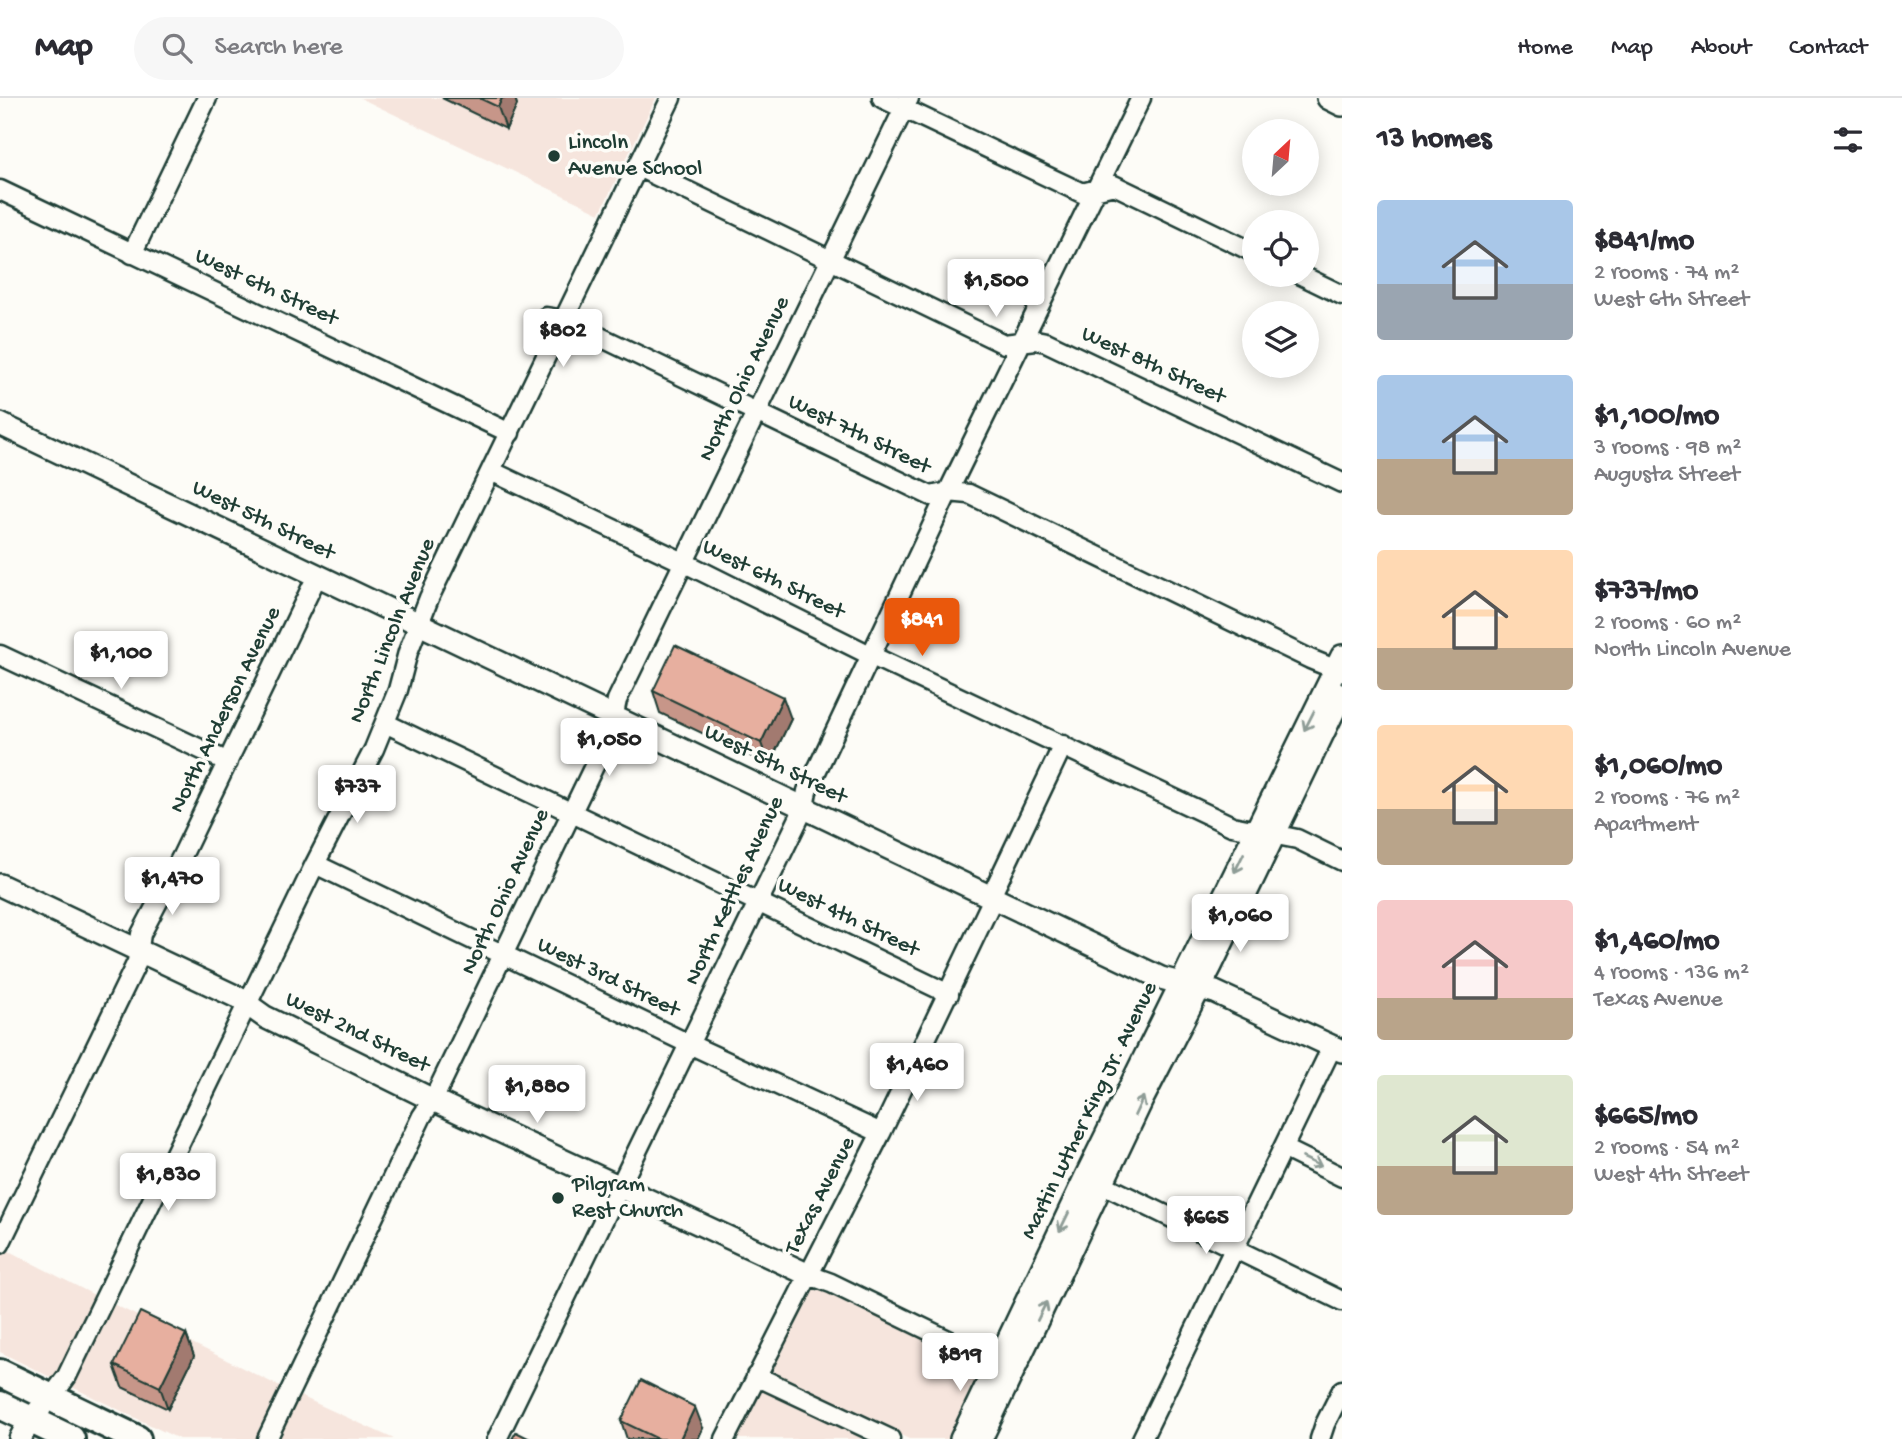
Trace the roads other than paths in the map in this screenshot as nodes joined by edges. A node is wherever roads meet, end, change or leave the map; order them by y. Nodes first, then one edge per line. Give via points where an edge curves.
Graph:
1 (207, 98) edge
2 (671, 98) edge
3 (883, 98) edge
4 (1141, 98) edge
5 (1328, 98) edge
6 (906, 103) edge
7 (1342, 105) edge
8 (638, 167) junction
9 (1097, 188) junction
10 (0, 190) edge
11 (1242, 247) edge
12 (132, 254) junction
13 (830, 260) junction
14 (1319, 284) edge
15 (1342, 295) edge
16 (546, 317) dead end
17 (565, 320) junction
18 (1024, 341) junction
19 (756, 413) junction
20 (0, 424) edge
21 (510, 433) junction
22 (491, 471) junction
23 (1342, 483) edge
24 (948, 492) junction
25 (683, 562) junction
26 (317, 576) junction
27 (420, 625) junction
28 (0, 655) edge
29 (872, 656) junction
30 (1340, 666) edge
31 (1342, 694) edge
32 (612, 717) junction
33 (385, 723) junction
34 (1063, 745) junction
35 (228, 762) junction
36 (804, 808) junction
37 (570, 813) junction
38 (1265, 833) junction
39 (1342, 861) edge
40 (315, 864) junction
41 (0, 885) edge
42 (992, 898) junction
43 (759, 901) junction
44 (140, 952) junction
45 (503, 955) junction
46 (1190, 987) junction
47 (949, 994) junction
48 (248, 1005) junction
49 (689, 1045) junction
50 (1337, 1049) edge
51 (433, 1100) junction
52 (881, 1133) junction
53 (1283, 1147) junction
54 (1342, 1177) edge
55 (1094, 1180) junction
56 (619, 1187) junction
57 (0, 1244) edge
58 (1234, 1248) junction
59 (808, 1275) junction
60 (1342, 1301) edge
61 (1004, 1368) junction
62 (0, 1373) edge
63 (756, 1376) junction
64 (1342, 1390) edge
65 (51, 1398) junction
66 (0, 1405) edge
67 (25, 1429) edge
68 (71, 1439) edge
69 (137, 1439) edge
70 (267, 1439) edge
71 (497, 1439) edge
72 (725, 1439) edge
73 (890, 1439) edge
74 (961, 1439) edge
75 (981, 1439) edge
76 (1142, 1439) edge
77 (1320, 1439) edge

1 - 12 street
2 - 8 street, North Lincoln Avenue
3 - 6 street
4 - 9 street, North Kettles Avenue
5 - 7 street
6 - 9 street via 1082,193
6 - 13 street, North Ohio Avenue
8 - 13 street, West 8th Street
8 - 17 street, North Lincoln Avenue
9 - 11 street via 1114,185
9 - 18 street, North Kettles Avenue
10 - 12 street, West 6th Street
12 - 21 street, West 6th Street
13 - 18 street, West 8th Street via 1004,344
13 - 19 street, North Ohio Avenue
14 - 15 street
16 - 17 street, West 7th Street
17 - 19 street, West 7th Street
17 - 21 street, North Lincoln Avenue
18 - 23 street, West 8th Street via 1046,342
18 - 24 street, North Kettles Avenue
19 - 24 street, West 7th Street via 931,496
19 - 25 street, North Ohio Avenue
20 - 26 street, West 5th Street
21 - 22 street, North Lincoln Avenue
22 - 25 street, West 6th Street
22 - 27 street, North Lincoln Avenue
24 - 29 street, North Kettles Avenue
24 - 30 street, West 7th Street via 969,494 1310,659
25 - 29 street, West 6th Street
25 - 32 street, North Ohio Avenue
26 - 27 street, West 5th Street
26 - 35 street, North Anderson Avenue
27 - 32 street, West 5th Street
27 - 33 street, North Lincoln Avenue
28 - 35 street
29 - 34 street, West 6th Street
29 - 36 street, North Kettles Avenue via 807,791
30 -> 38 street, Martin Luther King Jr. Avenue
31 - 38 street, Martin Luther King Jr. Avenue
32 - 36 street, West 5th Street
32 - 37 street, North Ohio Avenue via 610,733
33 - 37 street, West 4th Street
33 - 40 street, North Lincoln Avenue
34 - 38 street, West 6th Street via 1232,825
34 - 42 street, Texas Avenue
35 - 44 street, North Anderson Avenue via 141,934
36 - 42 street, West 5th Street
36 - 43 street, North Kettles Avenue
37 - 43 street, West 4th Street
37 - 45 street, North Ohio Avenue
38 - 39 street, West 6th Street via 1297,839
38 - 46 street, Martin Luther King Jr. Avenue
40 - 45 street, West 3rd Street
40 - 48 street, North Lincoln Avenue
41 - 44 street, West 2nd Street
42 - 46 street, West 5th Street via 1161,978
42 - 47 street, Texas Avenue
43 - 47 street, West 4th Street
43 - 49 street, North Kettles Avenue
44 - 48 street, West 2nd Street
44 - 57 street, North Anderson Avenue
45 - 49 street, West 3rd Street
45 - 51 street, North Ohio Avenue
46 - 50 street, West 5th Street via 1215,992
46 - 55 street, Martin Luther King Jr. Avenue
47 - 52 street, Texas Avenue
48 - 51 street, West 2nd Street
48 - 65 street, North Lincoln Avenue via 67,1376
49 - 52 street, West 3rd Street
49 - 56 street, North Kettles Avenue
50 - 53 street
51 - 56 street, West 2nd Street
51 - 70 street, North Ohio Avenue
52 - 59 street, Texas Avenue
53 -> 54 street
53 - 58 street
55 - 58 street
55 - 61 street, Martin Luther King Jr. Avenue
56 - 59 street, West 2nd Street
56 - 71 street, North Kettles Avenue
58 - 60 street
58 - 76 street
59 - 61 street
59 - 63 street, Texas Avenue
61 - 74 street, Martin Luther King Jr. Avenue
61 - 75 street, Martin Luther King Jr. Avenue
62 - 65 main road
63 - 72 street, Texas Avenue
63 - 73 street
64 - 77 street
65 - 67 street, North Lincoln Avenue
65 - 69 main road
66 - 67 main road
67 - 68 main road

